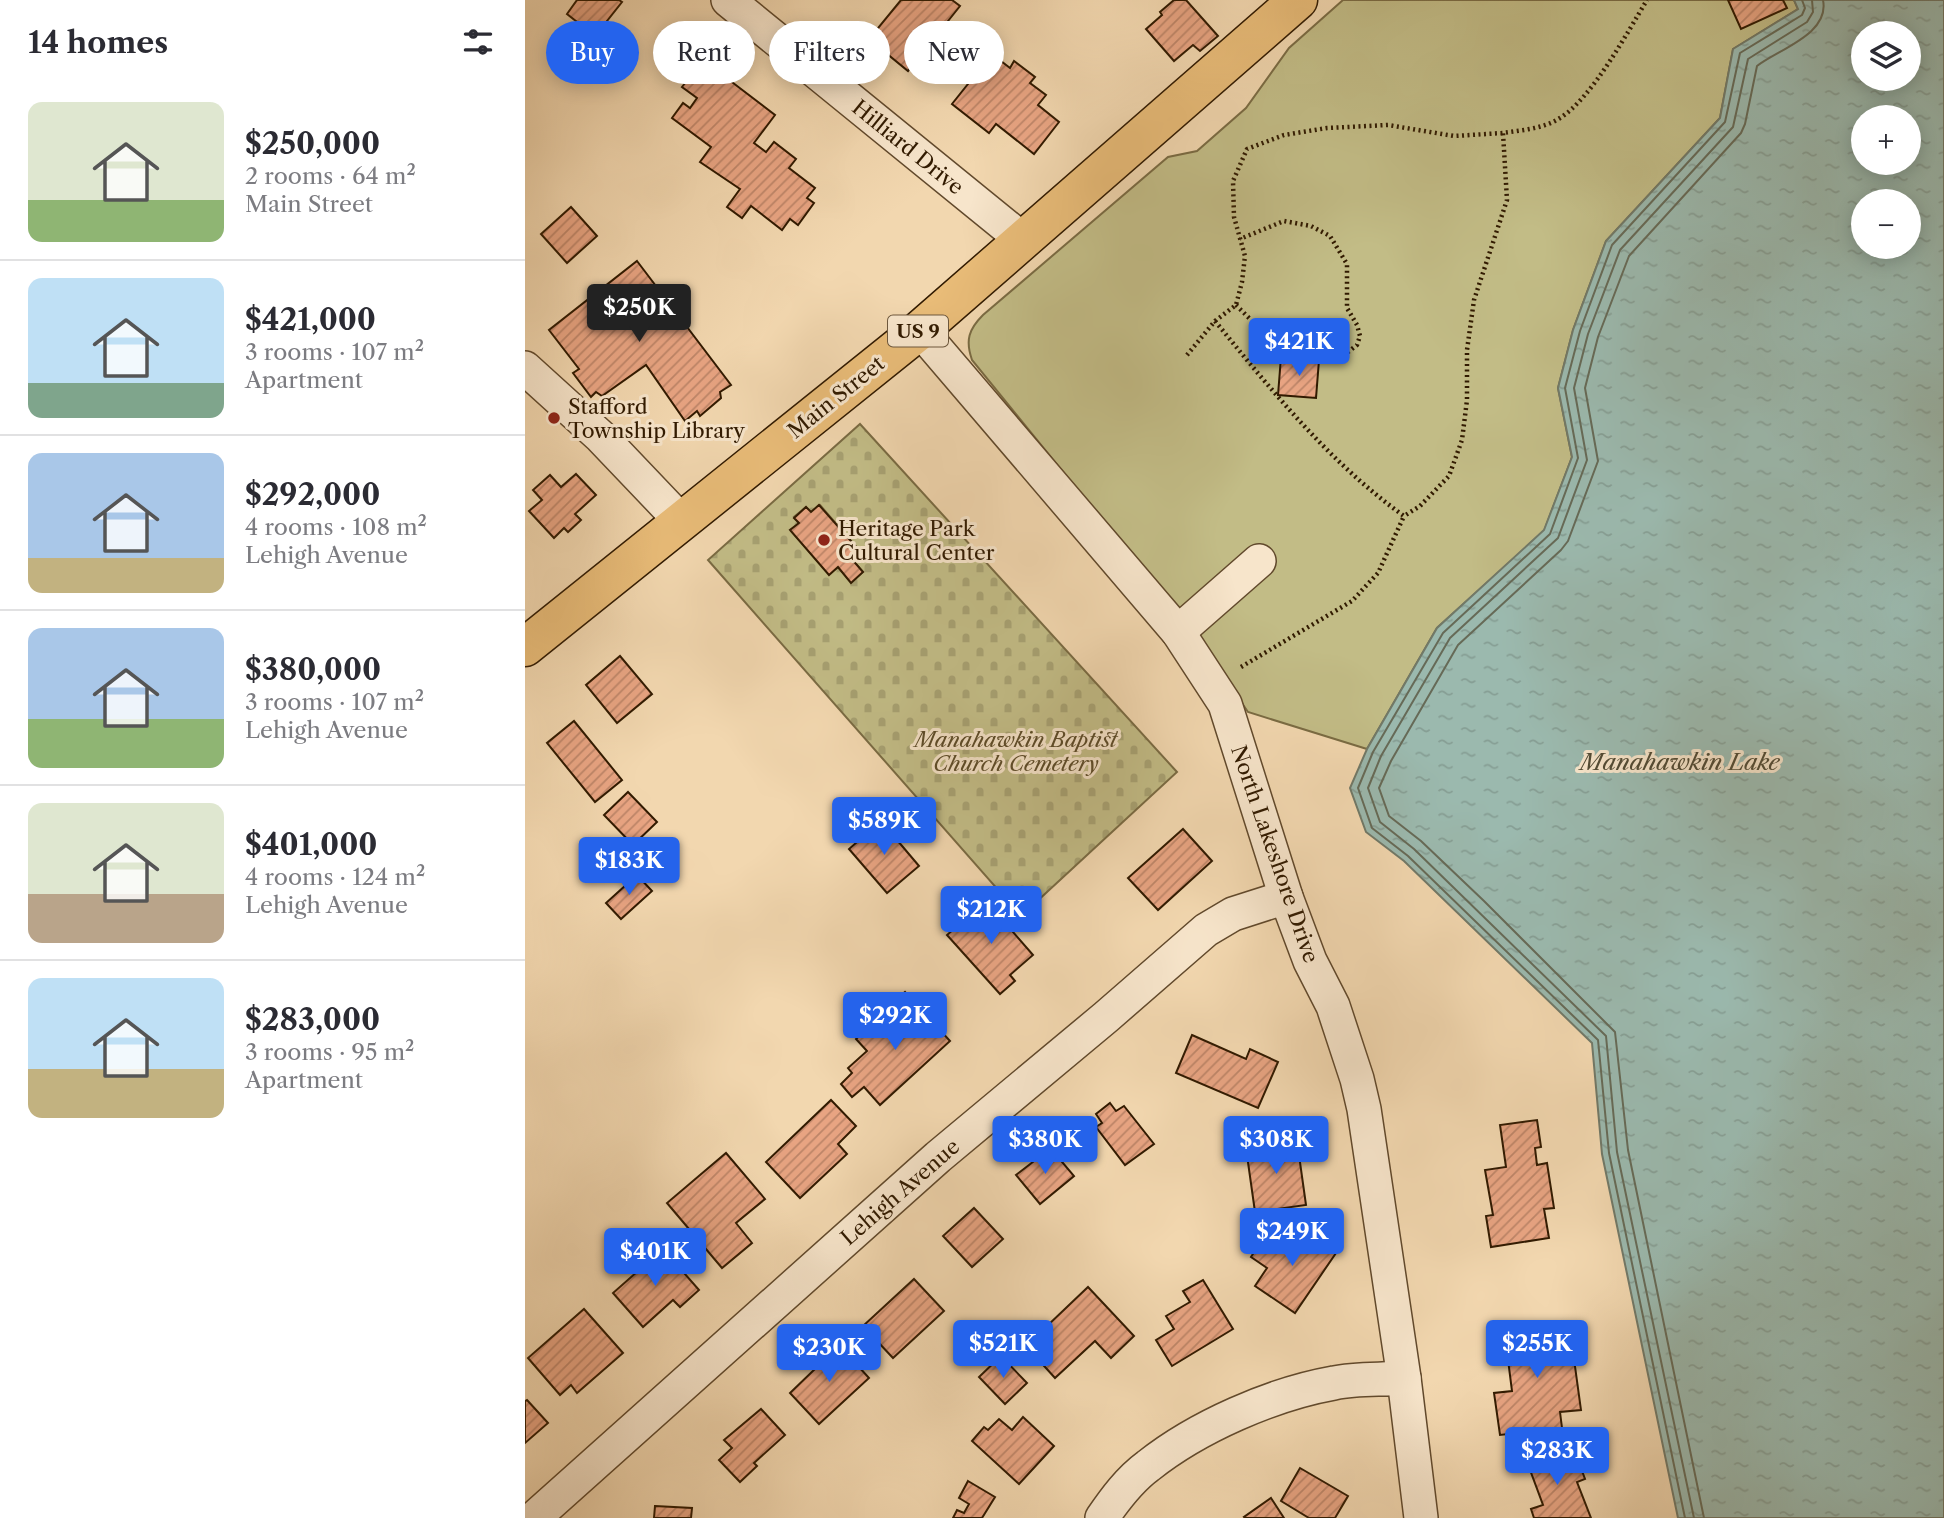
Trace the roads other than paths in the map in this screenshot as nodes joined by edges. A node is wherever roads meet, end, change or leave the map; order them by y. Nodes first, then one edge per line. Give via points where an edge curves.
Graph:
1 (728, 0) edge
2 (1298, 0) edge
3 (1023, 240) junction
4 (920, 330) junction
5 (525, 368) edge
6 (681, 521) junction
7 (1259, 561) dead end
8 (1178, 632) junction
9 (525, 647) edge
10 (1286, 897) junction
11 (1404, 1378) junction
12 (537, 1517) edge
13 (1102, 1518) edge
14 (1421, 1518) edge

1 - 3 street, Hilliard Drive
2 - 3 highway, Main Street / US 9
3 - 4 highway, Main Street / US 9
4 - 6 highway, Main Street / US 9
4 - 8 street, North Lakeshore Drive
5 - 6 street via 601,437
6 - 9 highway, Main Street / US 9
7 - 8 street
8 - 10 street, North Lakeshore Drive via 1225,704
10 - 11 street, North Lakeshore Drive via 1333,1006 1357,1079
10 - 12 street, Lehigh Avenue via 1233,914 1206,930 938,1157
11 - 13 street via 1312,1387 1214,1426 1146,1467
11 - 14 street, North Lakeshore Drive

